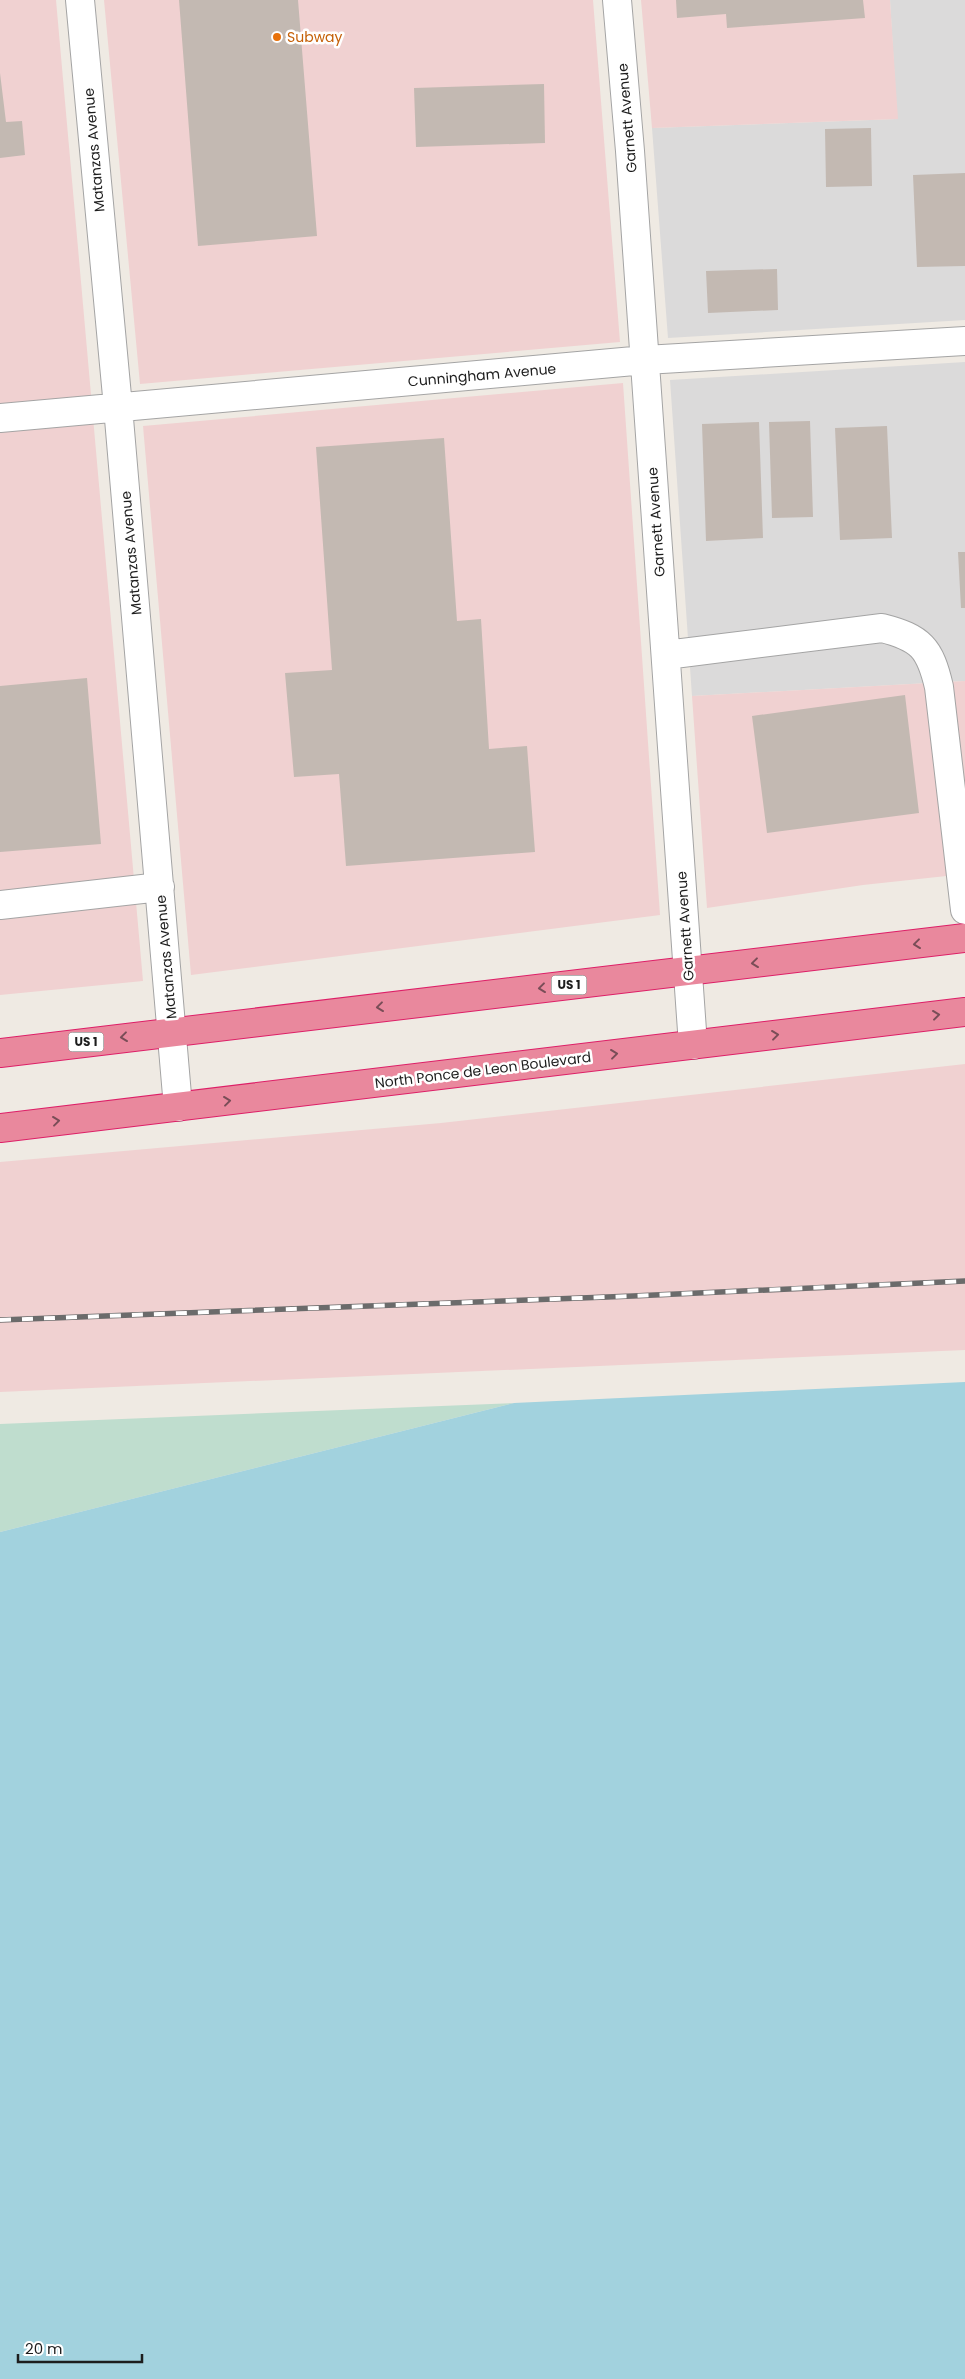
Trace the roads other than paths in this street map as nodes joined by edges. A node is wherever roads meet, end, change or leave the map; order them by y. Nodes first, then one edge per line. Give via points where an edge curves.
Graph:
1 (80, 0) edge
2 (617, 0) edge
3 (965, 341) edge
4 (645, 360) junction
5 (118, 407) junction
6 (0, 418) edge
7 (666, 655) junction
8 (160, 887) junction
9 (0, 905) edge
10 (965, 910) edge
11 (965, 938) edge
12 (688, 971) junction
13 (965, 1012) edge
14 (172, 1031) junction
15 (693, 1045) junction
16 (0, 1053) edge
17 (178, 1107) junction
18 (0, 1128) edge

1 - 5 street, Matanzas Avenue
2 - 4 street, Garnett Avenue
3 - 4 street, Cunningham Avenue
4 - 5 street, Cunningham Avenue
4 - 7 street, Garnett Avenue
5 - 6 street, Cunningham Avenue
5 - 8 street, Matanzas Avenue
7 - 10 street via 882,628 906,634 923,647 934,662 939,687
7 - 12 street, Garnett Avenue
8 - 9 street
8 - 14 street, Matanzas Avenue
11 -> 12 highway, US 1
12 -> 14 highway, US 1
12 - 15 street, Garnett Avenue
15 -> 13 highway, North Ponce de Leon Boulevard
14 -> 16 highway, US 1
14 - 17 street, Matanzas Avenue
17 -> 15 highway, North Ponce de Leon Boulevard
18 -> 17 highway, North Ponce de Leon Boulevard

